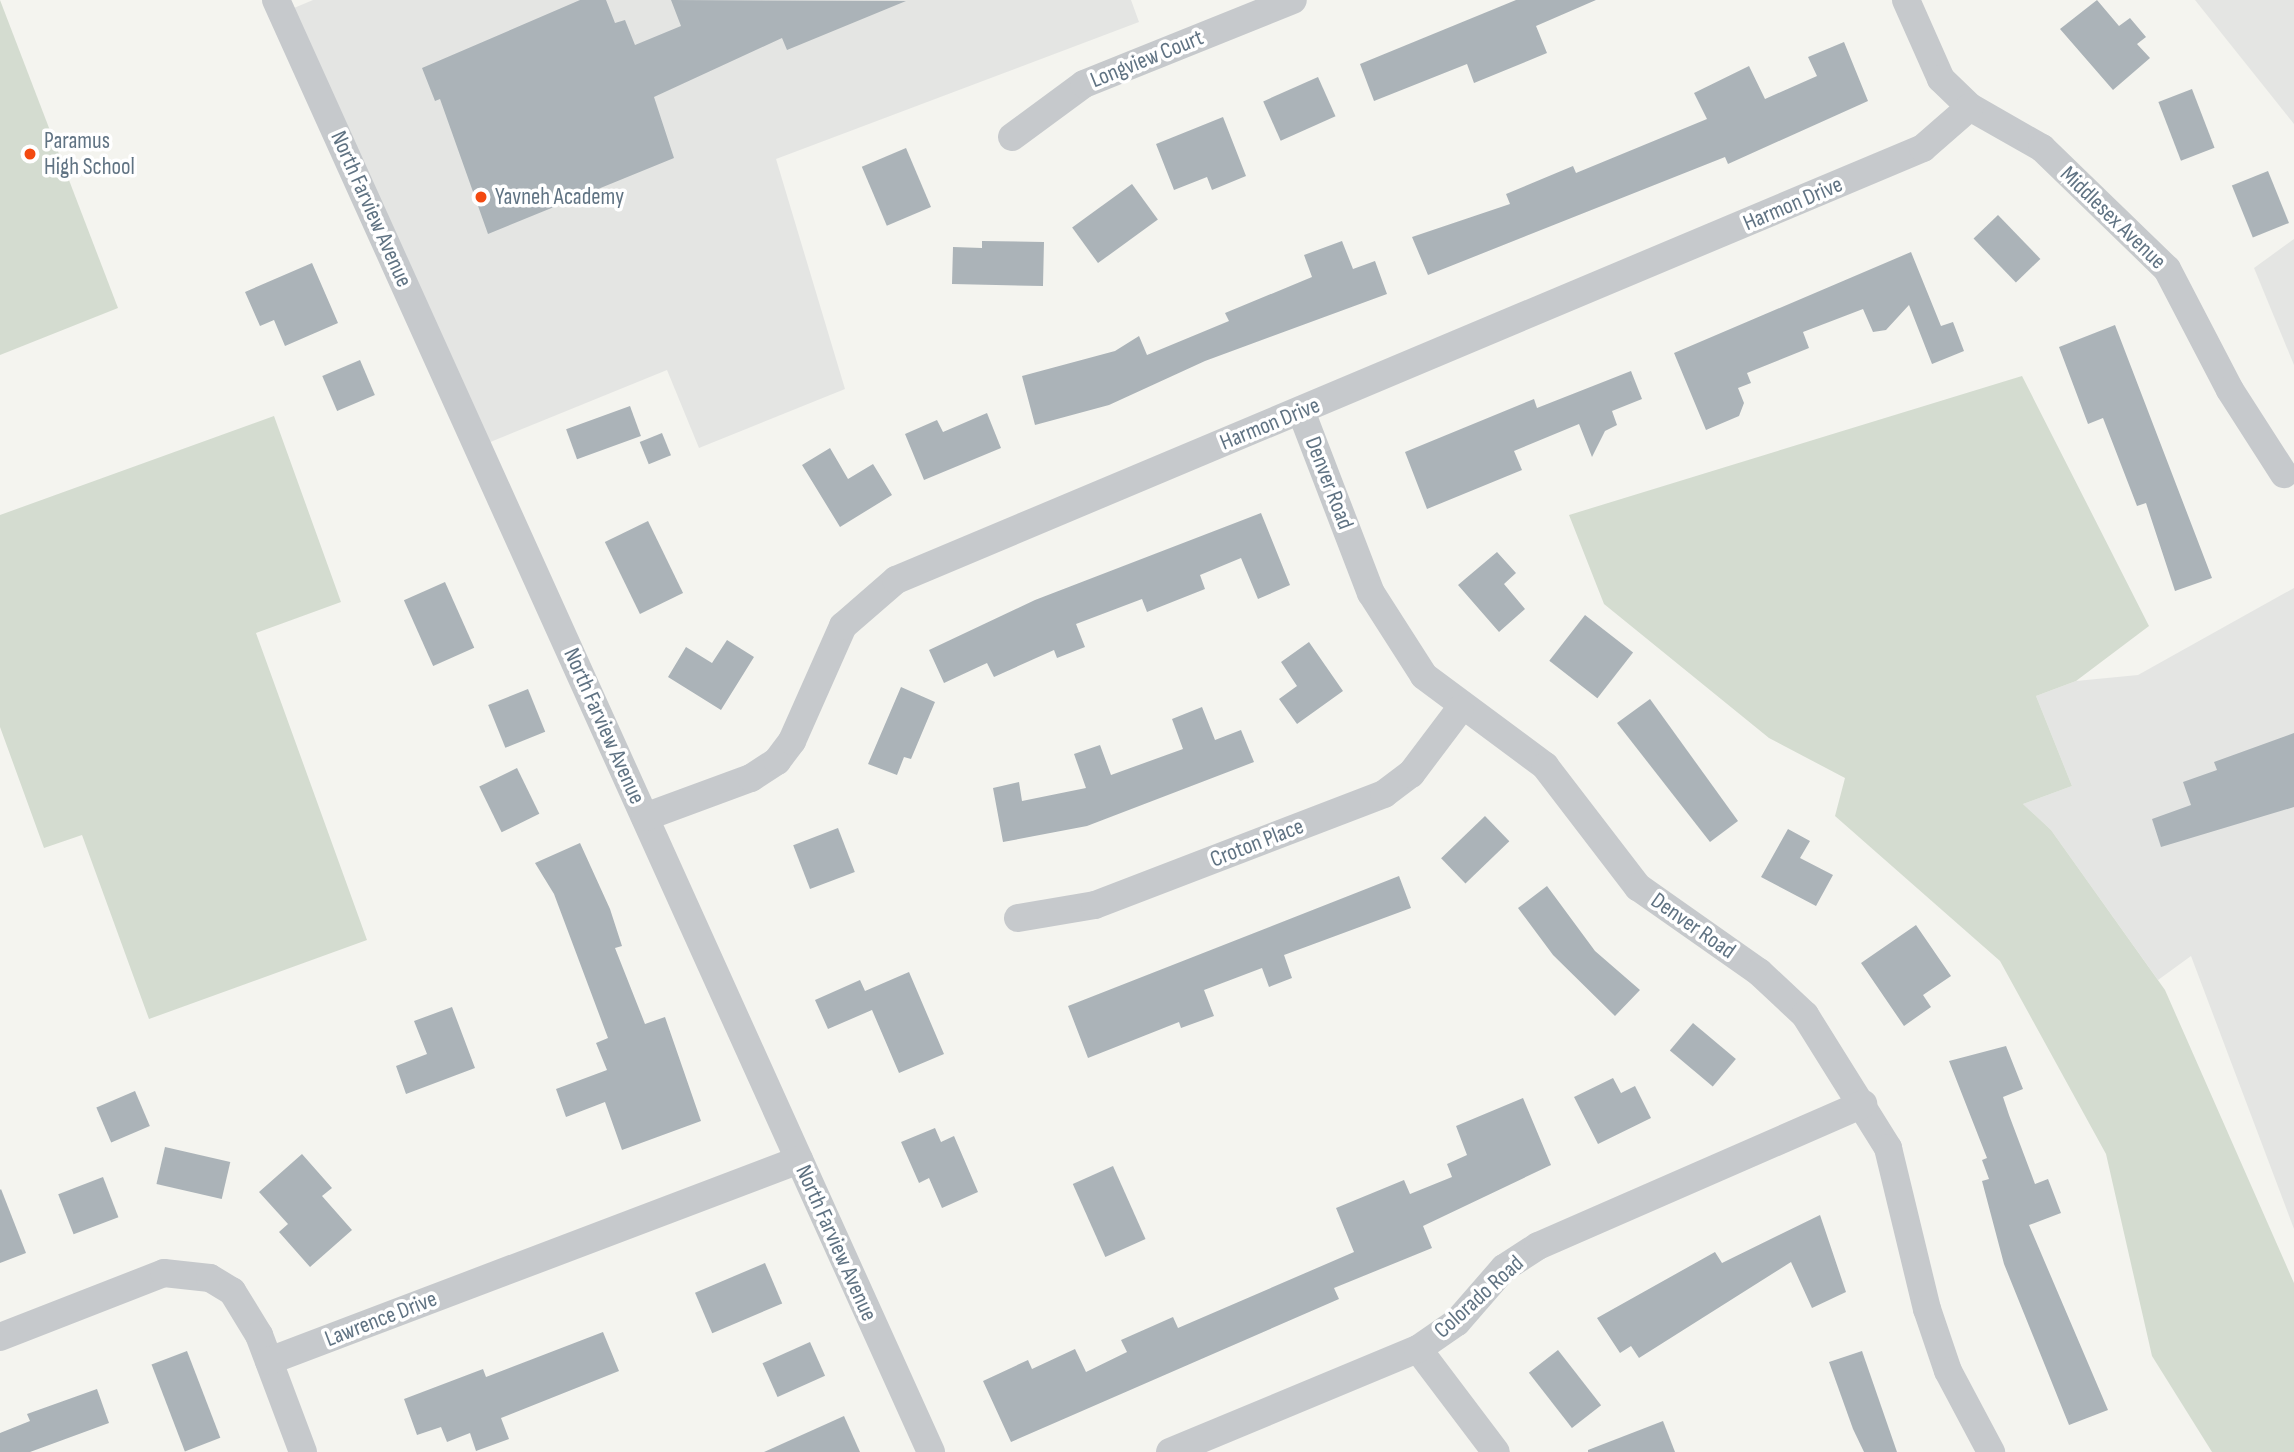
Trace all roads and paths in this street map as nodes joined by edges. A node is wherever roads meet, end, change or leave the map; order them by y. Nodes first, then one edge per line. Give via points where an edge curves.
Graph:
1 (276, 0) edge
2 (1293, 0) edge
3 (1906, 0) edge
4 (1969, 107) junction
5 (1012, 137) dead end
6 (1301, 411) junction
7 (2284, 474) dead end
8 (1460, 709) junction
9 (645, 817) junction
10 (1018, 918) dead end
11 (1863, 1104) junction
12 (799, 1160) junction
13 (0, 1337) edge
14 (1418, 1349) junction
15 (269, 1361) junction
16 (303, 1452) edge
17 (930, 1452) edge
18 (1170, 1452) edge
19 (1496, 1452) edge
20 (1991, 1452) edge

1 - 9 street, North Farview Avenue
2 - 5 street, Longview Court via 1084,84
3 - 4 street, Middlesex Avenue via 1941,79
4 - 6 street, Harmon Drive via 1923,149
4 - 7 street, Middlesex Avenue via 2042,148 2167,269 2230,390
6 - 8 street, Denver Road via 1377,604 1424,676
6 - 9 street, Harmon Drive via 896,580 842,626 792,741 777,761 751,778
8 - 10 street, Croton Place via 1411,774 1384,794 1095,905
8 - 11 street, Denver Road via 1519,741 1545,766 1638,887 1779,988
9 - 12 street, North Farview Avenue
11 - 14 street, Colorado Road via 1538,1246 1504,1268 1457,1321
11 - 20 street, Denver Road via 1888,1149 1905,1199 1927,1309 1948,1371
12 - 15 street, Lawrence Drive
12 - 17 street, North Farview Avenue
13 - 15 street via 164,1273 188,1273 232,1292
14 - 18 street, Colorado Road
14 - 19 street
15 - 16 street

